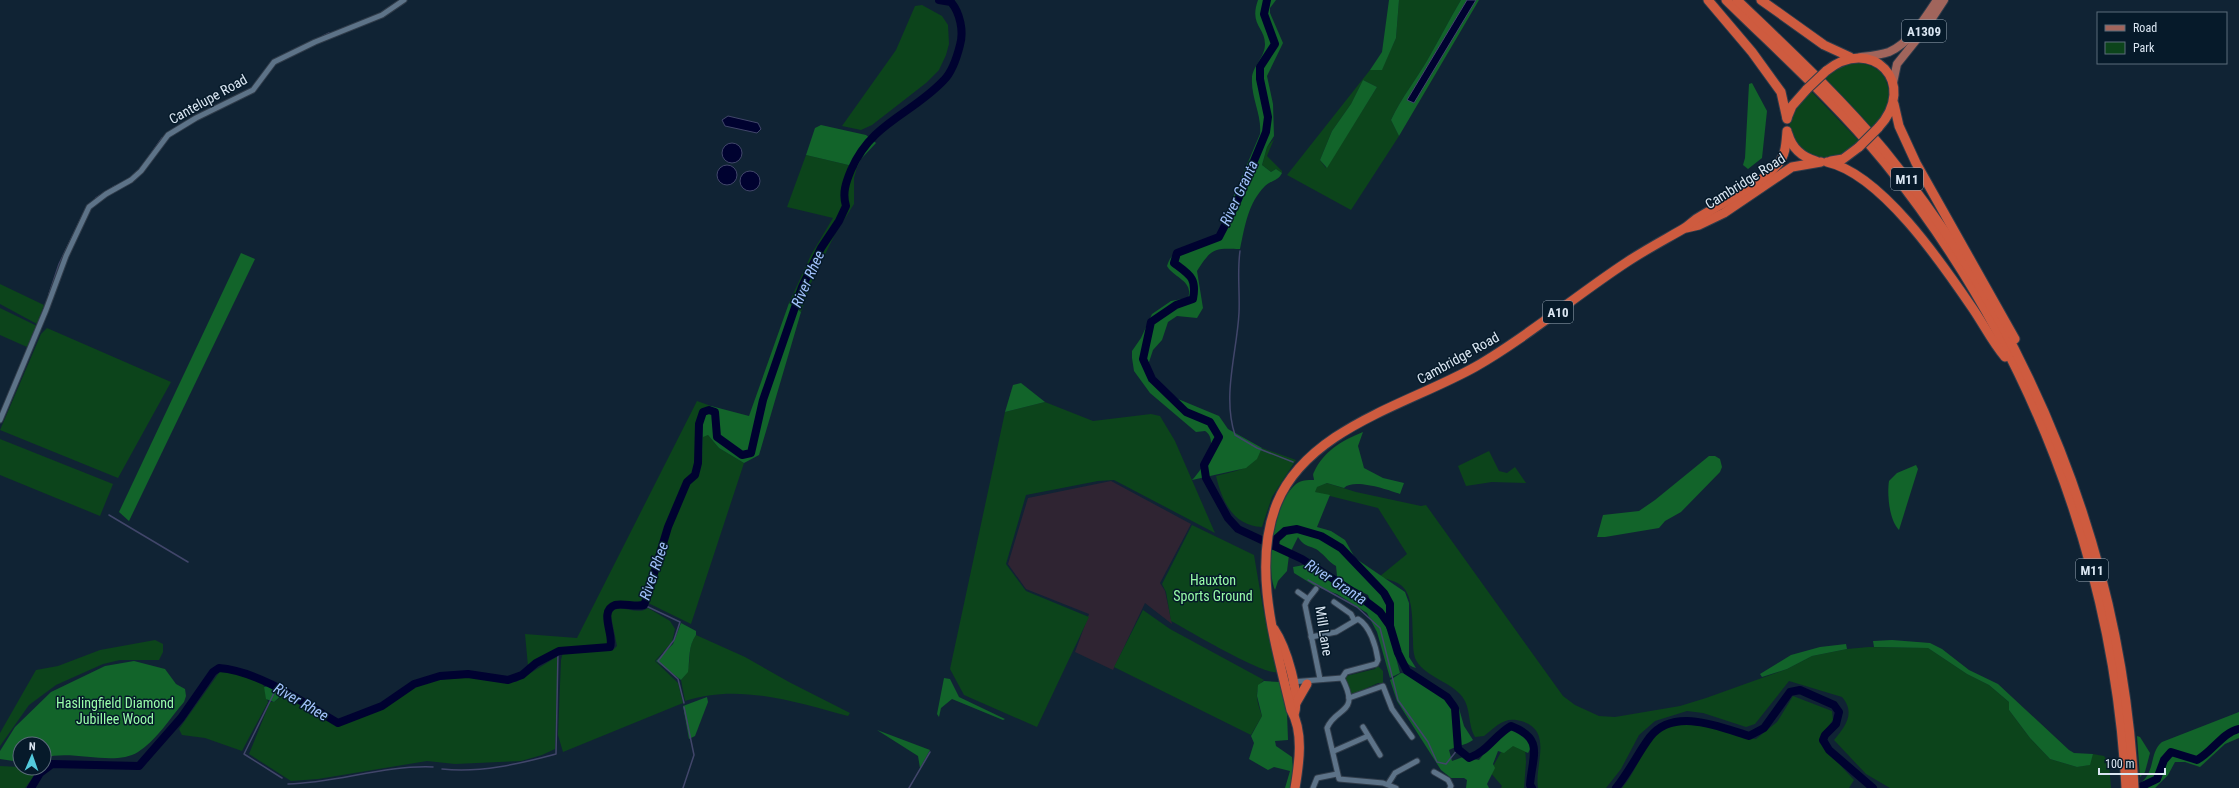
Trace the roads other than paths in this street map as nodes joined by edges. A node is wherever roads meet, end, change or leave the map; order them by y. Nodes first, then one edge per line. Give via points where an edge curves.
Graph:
1 (404, 0) edge
2 (1708, 0) edge
3 (1726, 0) edge
4 (1737, 0) edge
5 (1761, 0) edge
6 (1936, 0) edge
7 (1944, 0) edge
8 (1856, 58) junction
9 (1893, 84) junction
10 (1894, 104) junction
11 (1787, 119) junction
12 (1787, 131) junction
13 (1824, 162) junction
14 (1685, 228) junction
15 (2019, 374) junction
16 (2035, 390) junction
17 (0, 420) edge
18 (1316, 589) dead end
19 (1298, 592) dead end
20 (1308, 599) junction
21 (1334, 602) dead end
22 (1354, 620) junction
23 (1311, 637) junction
24 (1342, 678) junction
25 (1320, 680) junction
26 (1308, 683) junction
27 (1289, 685) junction
28 (1349, 698) junction
29 (1296, 703) junction
30 (1294, 715) junction
31 (1363, 727) dead end
32 (1368, 736) junction
33 (1412, 737) dead end
34 (1334, 751) junction
35 (1380, 755) dead end
36 (1417, 761) dead end
37 (1434, 772) dead end
38 (1337, 774) junction
39 (2129, 777) junction
40 (1388, 784) junction
41 (1295, 788) edge
42 (1313, 788) edge
43 (1396, 788) edge
44 (1450, 788) edge
45 (2126, 788) edge
46 (2134, 788) edge

1 - 17 street, Cantelupe Road via 382,15 274,62 253,90 168,135 141,171 89,207 66,256 42,321
2 - 11 highway via 1752,52 1781,92
3 - 15 highway, M11 via 1857,130 1885,164 1949,251
4 - 16 highway, M11 via 1856,118 1921,197 1978,285
5 - 8 highway via 1824,46
6 - 8 main road, A1309 via 1903,43 1889,52
7 - 9 main road, A1309 via 1926,29 1897,64
8 - 9 highway via 1880,66
8 - 11 highway, bridge via 1837,62 1826,71 1792,106
9 - 10 highway
10 - 13 highway, bridge via 1886,119 1859,146 1843,159
10 - 16 highway, M11 via 1913,157 2022,352
11 - 12 highway
12 - 13 highway via 1793,146 1800,154
12 - 14 highway, Cambridge Road / A10 via 1784,155 1773,169 1744,192
13 - 14 highway, Cambridge Road / A10 via 1792,167 1724,213 1699,225
13 - 15 highway, M11 via 1844,168 1869,184 1903,218 1939,262
14 - 27 highway, Cambridge Road / A10 via 1626,262 1498,354 1453,379 1359,423 1329,440 1309,457 1292,477 1278,501 1266,547 1266,579 1274,627 1280,638
15 - 39 highway, M11 via 2047,434 2096,584 2115,677
16 - 39 highway, M11 via 2062,454 2096,556 2115,634 2124,679
18 - 20 street
19 - 20 street, Mill Lane
20 - 23 street, Mill Lane via 1305,605
21 - 22 street via 1351,614
22 - 23 street via 1336,632
22 - 24 street via 1363,622 1378,660 1376,664 1346,672
23 - 25 street, Mill Lane
24 - 25 street
24 - 28 street
25 - 26 street
26 - 27 street
26 - 29 highway
27 - 29 highway, A10
27 - 30 highway, A10
28 - 33 street via 1383,686 1392,709
28 - 34 street via 1346,709 1327,728
29 - 30 highway, A10
30 - 41 highway, A10 via 1299,752
31 - 32 street
32 - 34 street
32 - 35 street
34 - 38 street
36 - 40 street via 1395,773
37 - 44 street via 1448,780
38 - 40 street via 1339,779 1344,781
38 - 42 street via 1317,778
39 - 45 highway, M11
39 - 46 highway, M11
40 - 43 street

